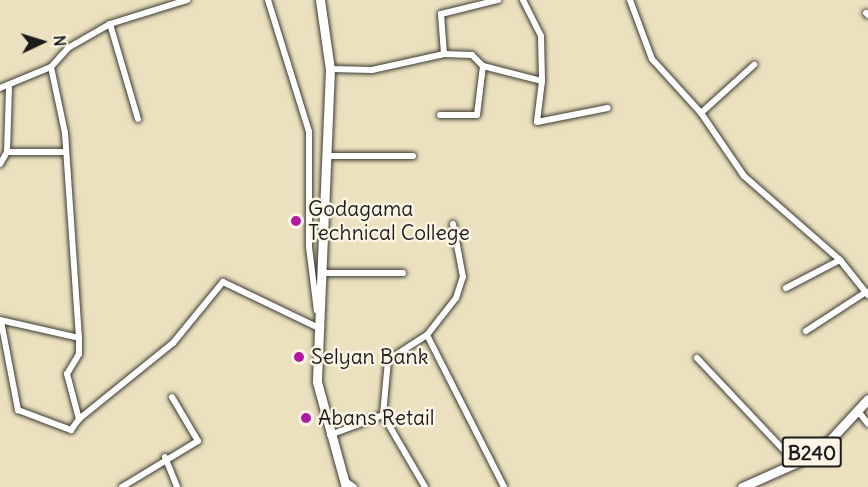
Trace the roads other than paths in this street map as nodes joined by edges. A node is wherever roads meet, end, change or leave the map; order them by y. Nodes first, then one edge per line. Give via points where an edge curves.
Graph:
1 (187, 0) edge
2 (268, 0) edge
3 (320, 0) edge
4 (498, 0) edge
5 (523, 0) edge
6 (630, 0) edge
7 (110, 24) junction
8 (444, 54) junction
9 (754, 65) dead end
10 (483, 66) junction
11 (51, 67) junction
12 (330, 69) junction
13 (542, 81) junction
14 (0, 88) edge
15 (9, 88) junction
16 (608, 108) dead end
17 (700, 112) junction
18 (440, 115) dead end
19 (138, 118) dead end
20 (7, 152) junction
21 (64, 152) junction
22 (326, 156) junction
23 (413, 156) dead end
24 (0, 164) edge
25 (453, 224) dead end
26 (840, 260) junction
27 (321, 273) junction
28 (403, 273) dead end
29 (786, 288) dead end
30 (867, 293) edge
31 (317, 316) junction
32 (0, 321) edge
33 (316, 327) junction
34 (806, 331) dead end
35 (427, 335) junction
36 (79, 338) junction
37 (697, 358) dead end
38 (172, 398) dead end
39 (868, 399) edge
40 (858, 411) junction
41 (382, 415) junction
42 (79, 419) junction
43 (868, 424) edge
44 (328, 436) junction
45 (165, 457) junction
46 (796, 463) junction
47 (344, 483) edge
48 (122, 487) edge
49 (177, 487) edge
50 (354, 487) edge
51 (425, 487) edge
52 (504, 487) edge
53 (742, 487) edge

1 - 7 street
2 - 31 street via 309,132 309,247
3 - 12 main road
4 - 8 street via 441,14
5 - 13 street via 541,36
6 - 17 street via 652,59
7 - 11 street via 68,48
7 - 19 street
8 - 10 street via 472,55
8 - 12 street via 372,70
9 - 17 street
10 - 13 street
10 - 18 street via 477,115
11 - 15 street
11 - 21 street
12 - 22 main road
13 - 16 street via 537,122
14 - 15 street
15 - 20 street
17 - 26 street via 744,176
20 - 21 street
20 - 24 street
21 - 36 street
22 - 23 street
22 - 27 main road
25 - 35 street via 463,277 456,297
26 - 29 street
26 - 30 street
27 - 28 street
27 - 31 main road
30 - 34 street
31 - 33 main road
32 - 36 street
32 - 42 street via 18,410 71,430
33 - 42 street via 223,282 172,343
33 - 44 main road via 317,381
35 - 41 street via 388,360
35 - 52 street
36 - 42 street via 79,354 67,374
37 - 46 street
38 - 45 street via 198,441
39 - 40 main road, B240
40 - 43 street
40 - 46 main road, B240
41 - 44 street
41 - 51 street
44 - 47 main road
45 - 48 street
45 - 49 street
46 - 53 main road, B240
47 - 50 street

